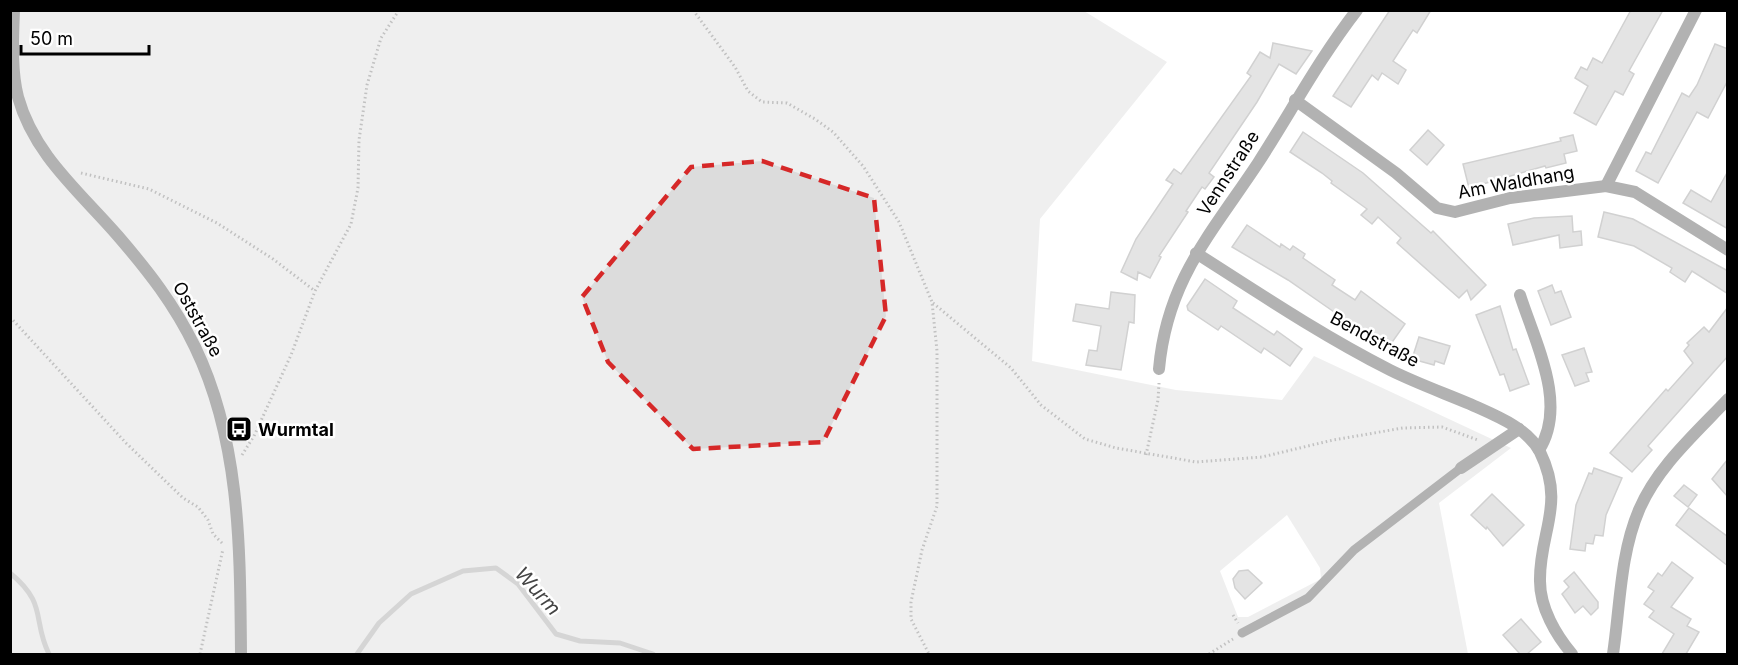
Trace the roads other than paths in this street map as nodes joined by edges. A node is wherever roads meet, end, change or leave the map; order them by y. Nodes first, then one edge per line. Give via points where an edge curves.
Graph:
1 (14, 10) edge
2 (1357, 10) edge
3 (1696, 10) edge
4 (1295, 100) junction
5 (1606, 186) junction
6 (1728, 250) edge
7 (1196, 253) junction
8 (1520, 295) dead end
9 (1159, 369) dead end
10 (1728, 399) edge
11 (1519, 429) junction
12 (1539, 450) junction
13 (1461, 468) joint
14 (1242, 633) road end
15 (1567, 653) edge
16 (242, 654) edge
17 (1613, 654) edge

1 - 16 street, Oststraße via 18,96 37,140 59,173 168,296 212,384 235,496
2 - 4 street, Vennstraße
3 - 5 street
4 - 5 street, Am Waldhang via 1437,208 1455,212 1510,198
4 - 7 street, Vennstraße via 1259,162
5 - 6 street, Am Waldhang via 1635,192
7 - 9 street, Vennstraße via 1170,310
7 - 11 street, Bendstraße via 1339,343
8 - 12 street via 1551,398 1550,423
10 - 17 street via 1667,465 1638,510
11 - 12 street, Bendstraße
11 - 13 street
12 - 15 street, Bendstraße via 1550,480 1552,515 1540,582 1545,607
13 - 14 lane via 1354,550 1308,598

